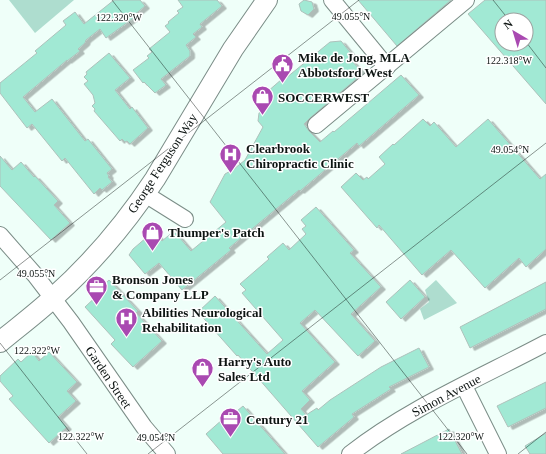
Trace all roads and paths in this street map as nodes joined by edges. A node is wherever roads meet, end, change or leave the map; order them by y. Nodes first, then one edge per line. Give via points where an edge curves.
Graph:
1 (267, 0) edge
2 (332, 0) edge
3 (466, 0) edge
4 (387, 67) junction
5 (316, 125) dead end
6 (145, 194) junction
7 (185, 219) dead end
8 (0, 236) edge
9 (53, 298) junction
10 (0, 342) edge
11 (546, 343) edge
12 (464, 386) junction
13 (167, 454) edge
14 (350, 454) edge
15 (498, 454) edge

1 - 6 main road, George Ferguson Way via 233,49
2 - 4 street
3 - 4 street
4 - 5 street
6 - 7 street
6 - 9 main road, George Ferguson Way via 108,242
8 - 9 street, Garden Street
9 - 10 main road, George Ferguson Way
9 - 13 street, Garden Street via 126,404
11 - 12 street, Simon Avenue
12 - 14 street, Simon Avenue via 410,413
12 - 15 street

